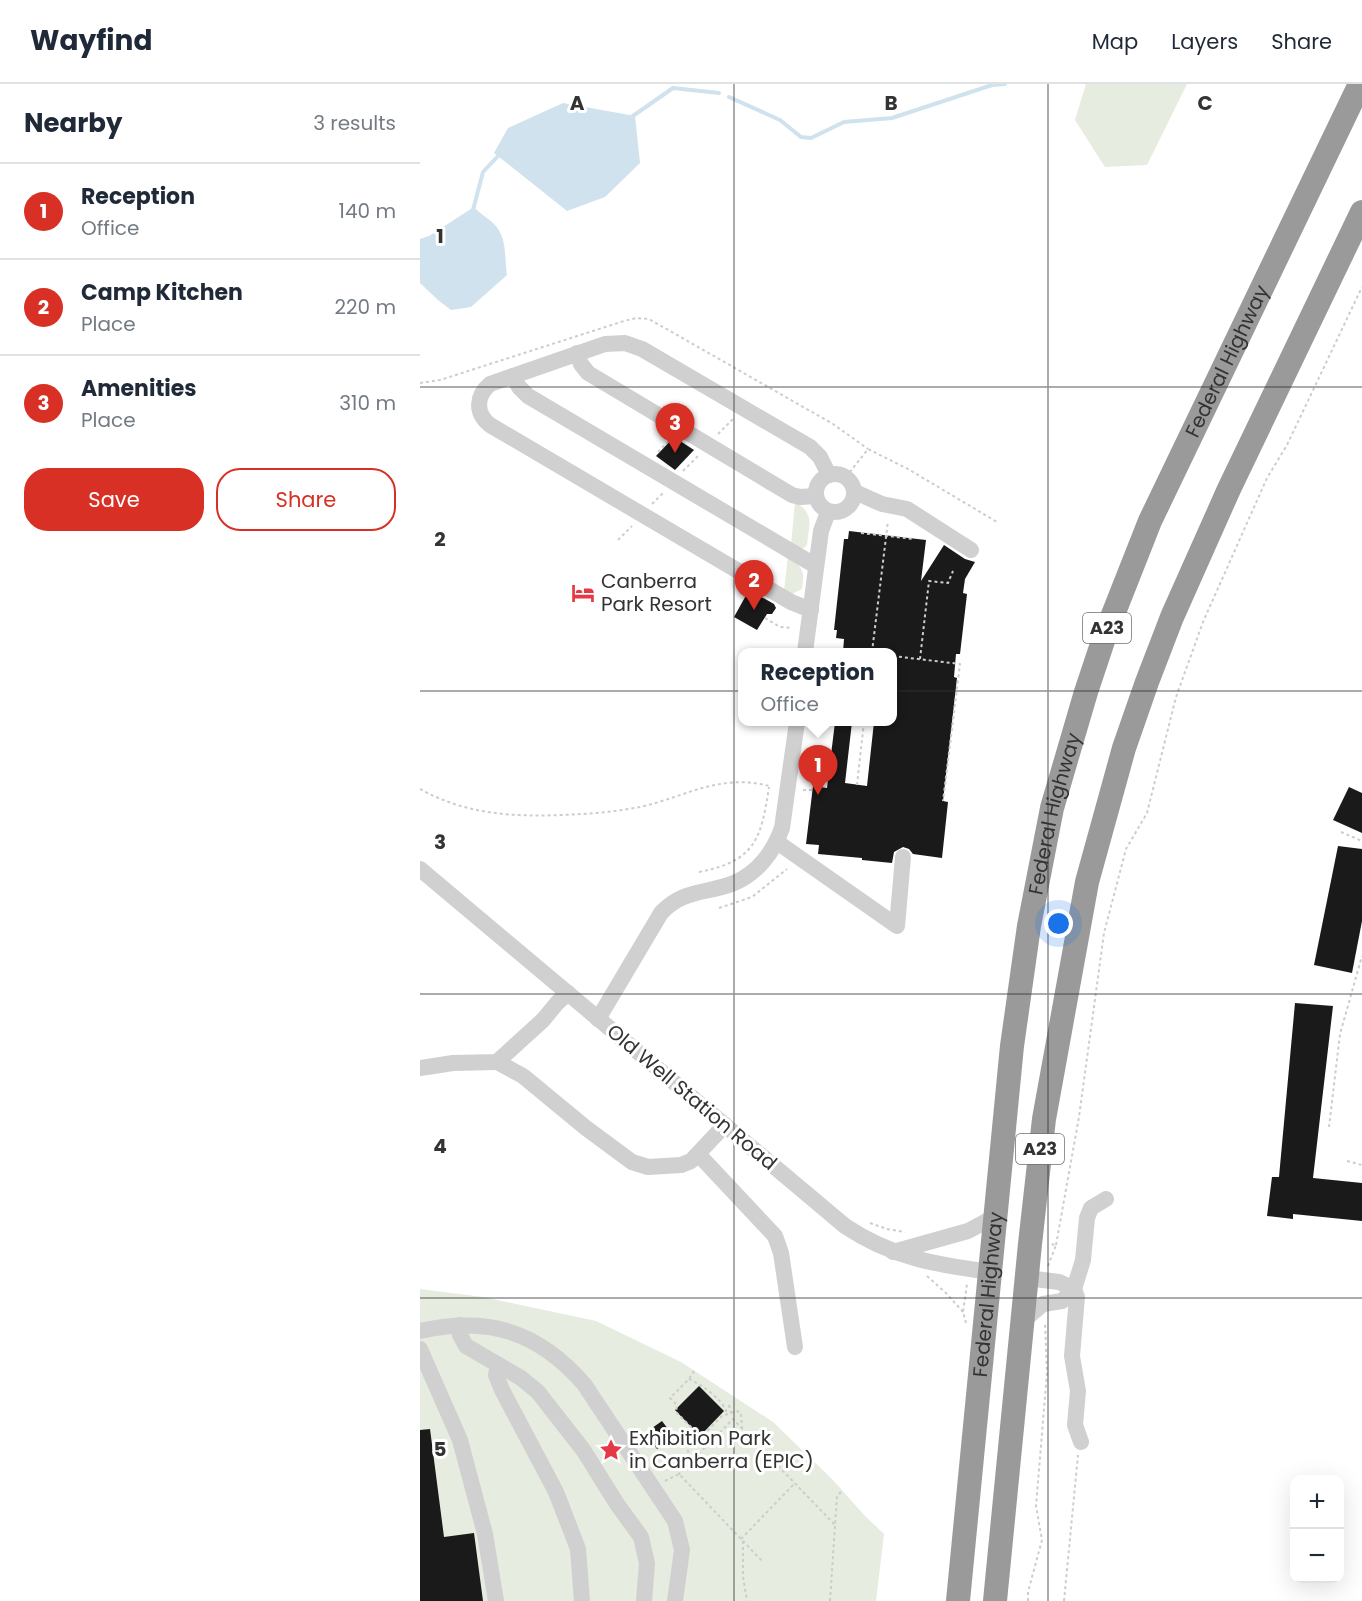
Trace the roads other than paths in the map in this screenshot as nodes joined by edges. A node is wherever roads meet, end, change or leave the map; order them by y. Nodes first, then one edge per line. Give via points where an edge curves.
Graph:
1 (1360, 84) edge
2 (1362, 212) edge
3 (578, 353) junction
4 (513, 376) junction
5 (829, 475) junction
6 (855, 492) junction
7 (816, 496) junction
8 (828, 512) junction
9 (971, 550) dead end
10 (816, 566) junction
11 (811, 610) junction
12 (806, 648) edge
13 (796, 726) edge
14 (777, 842) junction
15 (903, 857) dead end
16 (420, 869) edge
17 (568, 993) junction
18 (598, 1018) junction
19 (497, 1062) junction
20 (420, 1068) edge
21 (725, 1125) junction
22 (699, 1155) junction
23 (1106, 1199) dead end
24 (996, 1216) junction
25 (901, 1254) junction
26 (991, 1272) junction
27 (1035, 1279) junction
28 (1074, 1289) junction
29 (1023, 1322) junction
30 (460, 1325) junction
31 (420, 1331) edge
32 (795, 1347) dead end
33 (420, 1348) edge
34 (498, 1365) junction
35 (1081, 1442) road end
36 (496, 1601) edge
37 (582, 1601) edge
38 (644, 1601) edge
39 (675, 1601) edge
40 (958, 1601) edge
41 (995, 1601) edge

1 - 24 highway, Federal Highway / A23 via 1150,521 1086,692 1052,808 1029,926 1012,1046
2 - 27 highway, Federal Highway / A23 via 1199,554 1125,748 1087,882 1044,1119 1030,1244
3 - 4 street
3 - 5 street via 615,342 642,349 810,447
3 - 7 street via 586,371 608,385 792,495
4 - 10 street via 528,396
4 - 11 street via 490,384 481,393 479,408 486,422 791,602
5 - 6 street via 846,477
5 - 7 street via 819,483
6 - 8 street via 847,509
6 - 9 street via 907,509
7 - 8 street
8 - 10 street
10 - 11 street
11 - 12 street
13 - 14 street
14 - 15 street via 897,926
14 - 18 street via 758,867 744,877 670,903
16 - 17 street, Old Well Station Road
17 - 18 street, Old Well Station Road
17 - 19 street
18 - 21 street, Old Well Station Road
19 - 20 street
19 - 22 street via 523,1076 632,1162 665,1167
21 - 22 street
21 - 25 street, Old Well Station Road via 845,1226
22 - 32 street via 774,1236 781,1253
23 - 28 street via 1091,1208 1087,1218 1083,1260
24 - 25 street via 969,1231
24 - 26 highway, Federal Highway / A23
25 - 26 street, Old Well Station Road via 945,1266
26 - 27 highway
26 - 40 highway, Federal Highway / A23
27 - 28 street via 1059,1282
27 - 29 highway, Federal Highway / A23
28 - 29 street via 1062,1301 1043,1304
28 - 35 street via 1077,1305 1072,1356 1078,1390 1075,1425
29 - 41 highway, Federal Highway / A23
30 - 31 street
30 - 34 street via 466,1346
30 - 39 street via 488,1326 525,1337 556,1355 584,1384 675,1521 682,1550
33 - 36 street via 460,1440 485,1534
34 - 37 street via 496,1375 502,1390 556,1492 578,1549
34 - 38 street via 521,1378 551,1407 641,1537 647,1563

